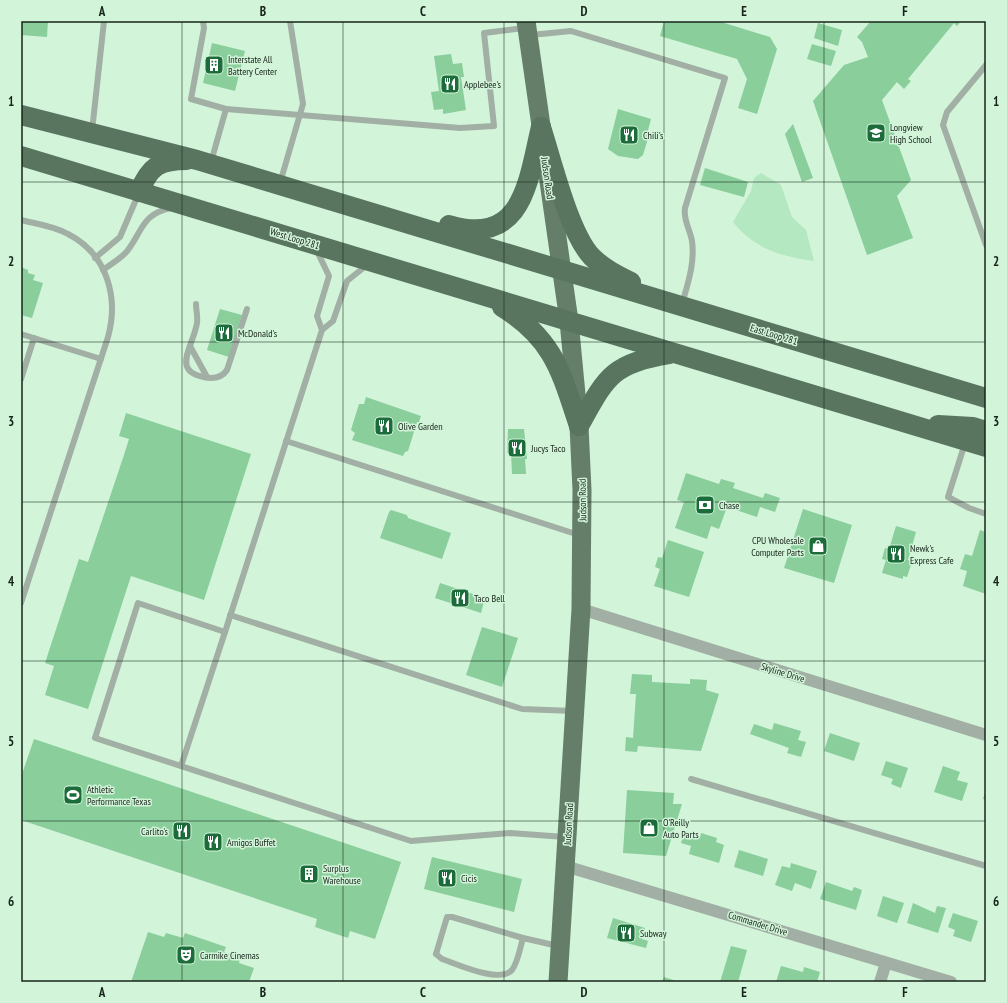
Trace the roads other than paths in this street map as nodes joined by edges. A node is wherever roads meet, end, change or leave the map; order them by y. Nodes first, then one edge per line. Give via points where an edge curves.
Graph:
1 (104, 21) edge
2 (203, 21) edge
3 (290, 21) edge
4 (527, 28) edge
5 (986, 65) edge
6 (226, 109) junction
7 (301, 114) junction
8 (21, 115) edge
9 (541, 127) junction
10 (92, 132) junction
11 (21, 156) edge
12 (204, 162) junction
13 (279, 185) junction
14 (139, 192) junction
15 (184, 205) junction
16 (389, 219) junction
17 (21, 220) edge
18 (314, 244) junction
19 (986, 245) edge
20 (96, 258) junction
21 (372, 262) junction
22 (103, 270) junction
23 (561, 270) junction
24 (483, 296) junction
25 (674, 303) junction
26 (196, 304) dead end
27 (247, 309) dead end
28 (569, 321) junction
29 (322, 330) junction
30 (21, 334) edge
31 (34, 338) junction
32 (190, 346) junction
33 (673, 353) junction
34 (101, 359) junction
35 (207, 377) junction
36 (21, 379) edge
37 (986, 398) edge
38 (910, 424) junction
39 (579, 426) junction
40 (986, 431) edge
41 (286, 441) junction
42 (966, 441) junction
43 (986, 447) edge
44 (986, 514) edge
45 (583, 536) junction
46 (21, 602) edge
47 (581, 609) junction
48 (230, 615) junction
49 (225, 632) junction
50 (574, 711) junction
51 (986, 734) edge
52 (181, 766) junction
53 (691, 779) dead end
54 (567, 838) junction
55 (565, 866) junction
56 (986, 866) edge
57 (523, 938) junction
58 (560, 947) junction
59 (886, 963) junction
60 (558, 982) edge
61 (880, 982) edge
62 (951, 982) edge

1 - 10 lane
2 - 6 lane via 204,28 190,99
3 - 7 lane via 303,96
4 - 7 lane via 484,33 494,126 460,128
4 - 9 main road, Judson Road
4 - 25 lane via 571,31 725,78 685,208 693,258
5 - 19 lane via 947,112 943,125
6 - 7 lane
6 - 12 lane
7 - 13 lane
8 - 10 highway
9 - 16 highway via 524,196 517,209 499,224 470,230 433,220
9 - 23 main road, Judson Road
9 - 25 highway via 572,222 587,251 609,271
10 - 12 highway
11 - 14 highway, West Loop 281
12 - 13 highway
12 - 14 highway via 169,162 156,167 146,177
13 - 16 highway
14 - 15 highway, West Loop 281
14 - 20 lane via 120,237
15 - 18 highway, West Loop 281
15 - 22 lane via 153,215 140,228 125,253
16 - 23 highway
17 - 20 lane via 69,234 83,243
18 - 21 highway, West Loop 281
18 - 29 lane via 329,276 317,316
20 - 22 lane
21 - 24 highway, West Loop 281
21 - 29 lane via 347,281 333,321
22 - 34 lane via 111,289 114,306 111,328
23 - 25 highway, East Loop 281
23 - 28 main road, Judson Road
24 - 28 highway, West Loop 281
24 - 39 highway via 519,318 545,343 557,363
25 - 37 highway, East Loop 281
26 - 32 lane via 197,322
27 - 35 lane via 227,370 218,378
28 - 33 highway
28 - 39 main road, Judson Road
29 - 41 lane
30 - 31 lane
31 - 34 lane
31 - 36 lane
32 - 35 lane
32 - 35 lane via 185,361 187,367 193,373
33 - 38 highway
33 - 39 highway via 634,362 617,371 599,390
34 - 46 lane
38 - 40 highway via 973,426
38 - 42 highway
39 - 45 main road, Judson Road
41 - 45 lane
41 - 48 lane
42 - 43 highway
42 - 44 lane via 948,497
45 - 47 main road, Judson Road
47 - 50 main road, Judson Road
47 - 51 street, Skyline Drive
48 - 49 lane
48 - 50 lane via 522,708
49 - 52 lane
49 - 52 lane via 138,604 94,738
50 - 54 main road, Judson Road
52 - 54 lane via 410,841 510,833
53 - 56 lane
54 - 55 main road, Judson Road
55 - 58 main road, Judson Road
55 - 59 street, Commander Drive
57 - 57 lane via 514,967 506,975 436,954 447,917
57 - 58 lane
58 - 60 main road, Judson Road
59 - 61 street
59 - 62 street, Commander Drive

